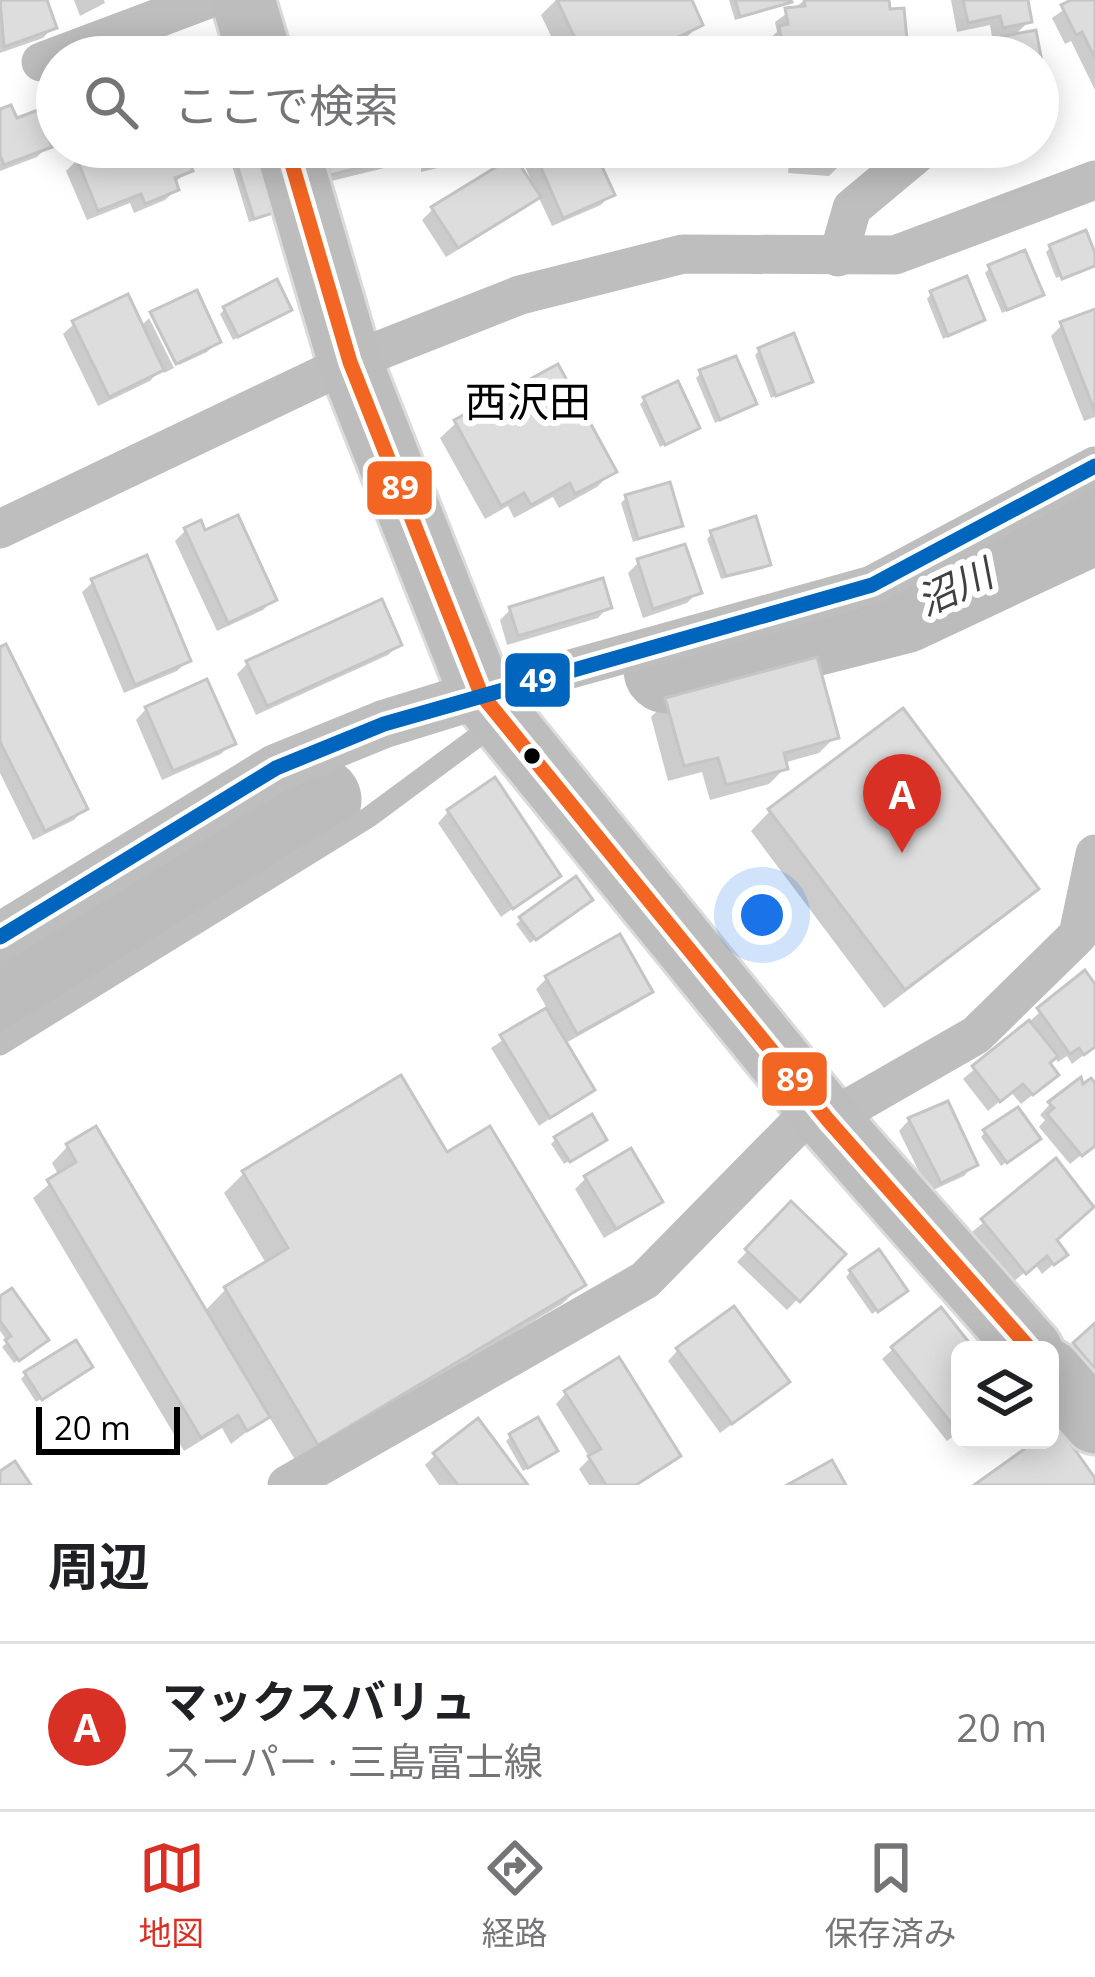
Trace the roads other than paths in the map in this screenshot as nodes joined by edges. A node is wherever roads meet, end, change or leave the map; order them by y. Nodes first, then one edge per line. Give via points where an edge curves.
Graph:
1 (206, 0) edge
2 (244, 0) edge
3 (110, 36) edge
4 (254, 36) edge
5 (293, 168) edge
6 (900, 168) edge
7 (1095, 180) edge
8 (838, 257) junction
9 (350, 362) junction
10 (1095, 466) edge
11 (0, 529) edge
12 (492, 706) junction
13 (1095, 854) edge
14 (0, 937) edge
15 (0, 1045) edge
16 (822, 1113) junction
17 (1023, 1341) edge
18 (1059, 1381) edge
19 (1095, 1422) edge
20 (287, 1485) edge

1 - 3 street
2 - 4 main road
5 - 9 main road
6 - 8 street via 852,208
7 - 8 street via 895,255
8 - 9 street via 683,254 520,295
9 - 11 street
9 - 12 main road
10 - 12 street via 872,585
12 - 14 street via 384,724 276,768
12 - 15 lane via 369,817
12 - 16 main road
13 - 16 street via 1078,935 976,1035
16 - 17 main road
16 - 20 street via 645,1280
18 - 19 main road

